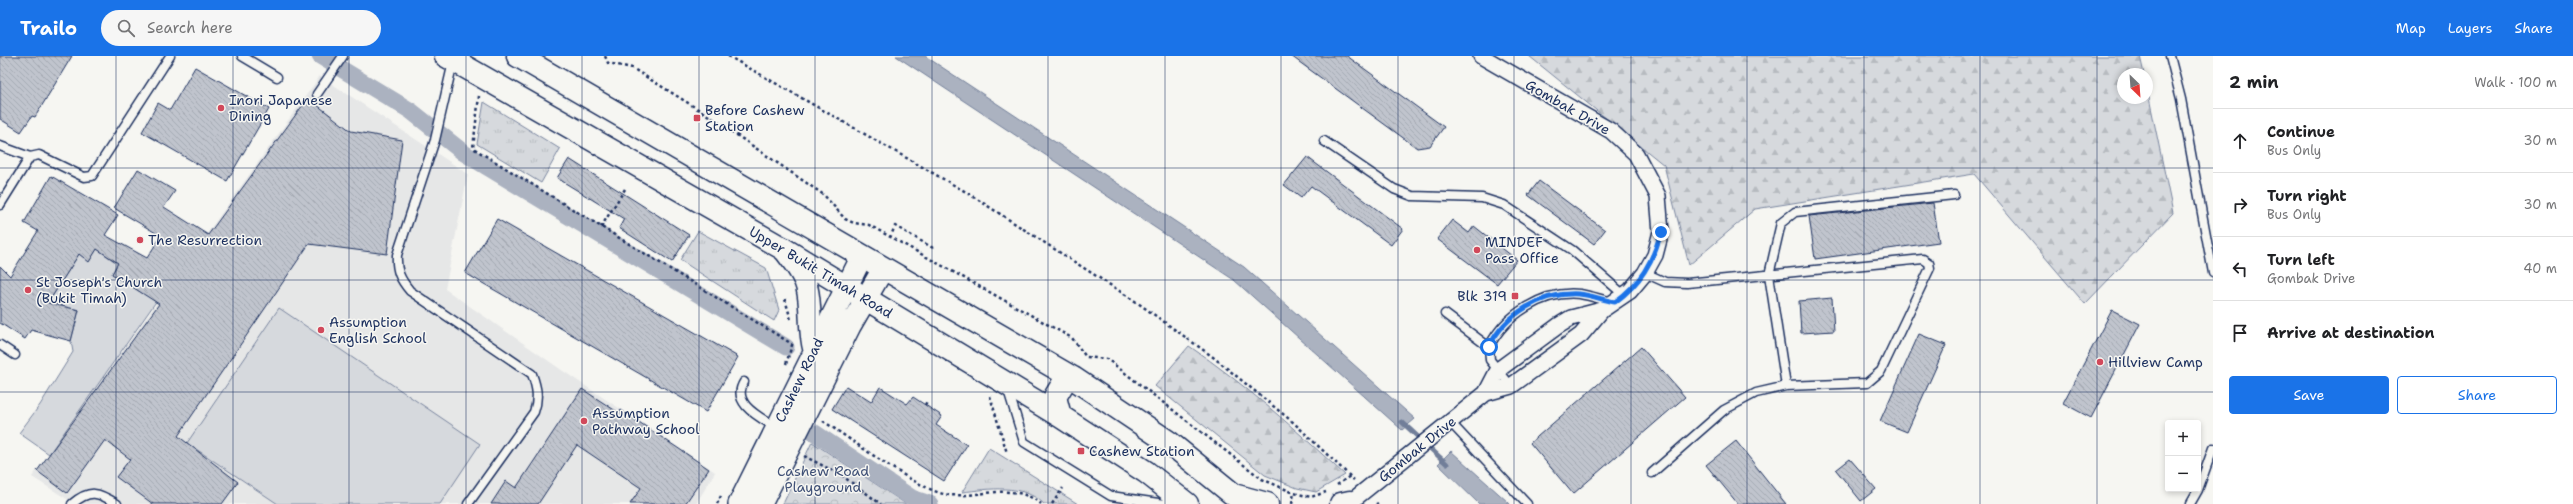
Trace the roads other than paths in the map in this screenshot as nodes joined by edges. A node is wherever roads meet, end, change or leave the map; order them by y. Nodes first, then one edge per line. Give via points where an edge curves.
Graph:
1 (170, 56) edge
2 (242, 56) edge
3 (343, 56) edge
4 (518, 56) edge
5 (1481, 56) edge
6 (2170, 56) edge
7 (450, 58) edge
8 (277, 77) dead end
9 (317, 94) dead end
10 (1324, 141) dead end
11 (0, 146) edge
12 (30, 156) junction
13 (1954, 195) dead end
14 (0, 205) edge
15 (782, 248) junction
16 (862, 256) junction
17 (883, 269) junction
18 (1645, 272) junction
19 (2213, 273) edge
20 (1769, 275) junction
21 (846, 286) junction
22 (866, 298) junction
23 (1614, 303) junction
24 (1445, 314) dead end
25 (0, 345) edge
26 (1489, 347) junction
27 (814, 350) junction
28 (16, 355) dead end
29 (1498, 370) junction
30 (1073, 378) junction
31 (744, 382) dead end
32 (1511, 386) junction
33 (1786, 386) junction
34 (998, 389) junction
35 (1486, 393) junction
36 (1060, 416) junction
37 (1450, 422) junction
38 (791, 436) junction
39 (2213, 452) edge
40 (1652, 473) dead end
41 (1241, 500) edge
42 (72, 504) edge
43 (116, 504) edge
44 (468, 504) edge
45 (740, 504) edge
46 (761, 504) edge
47 (1164, 504) edge
48 (1186, 504) edge
49 (1267, 504) edge
50 (1347, 504) edge
51 (1527, 504) edge
52 (2190, 504) edge

1 - 12 lane via 92,176 84,177 39,155
2 - 8 lane
3 - 9 lane
4 - 16 highway
5 - 18 street, Gombak Drive via 1611,131 1636,154 1658,196 1661,232 1655,255
6 - 19 lane
7 - 15 highway, Upper Bukit Timah Road
7 - 44 lane via 435,140 397,255 397,268 400,278 410,291 532,374 537,388 534,412
10 - 23 lane via 1394,189 1412,196 1482,198 1504,205 1572,250
11 - 12 lane
12 - 14 lane
13 - 20 lane via 1794,212 1781,224
15 - 21 highway, Upper Bukit Timah Road
15 - 27 street via 802,274 807,287 810,335
16 - 17 highway
16 - 21 street, Cashew Road
17 - 22 street, Cashew Road
17 - 30 highway
18 - 20 lane via 1665,282 1687,283
18 - 23 street, Gombak Drive
20 - 33 lane
20 - 33 lane via 1923,260 1930,268 1881,371 1873,379 1867,383
21 - 22 highway, Upper Bukit Timah Road
21 - 27 street, Cashew Road
22 - 34 highway, Upper Bukit Timah Road
22 - 38 street, Cashew Road
23 - 26 lane via 1580,294 1545,298 1522,310 1494,338
23 - 29 street, Gombak Drive via 1571,318
23 - 32 street, Gombak Drive via 1581,335
24 - 26 lane
25 - 28 lane
26 - 29 lane via 1490,360
27 - 38 street, Cashew Road via 794,369 790,398
29 - 32 lane
29 - 35 street, Gombak Drive
30 - 36 highway via 1064,382 1056,397
30 - 41 highway via 1170,443
31 - 38 lane via 740,390 743,404
32 - 35 street, Gombak Drive
33 - 40 lane via 1756,393 1724,410
34 - 36 highway, Upper Bukit Timah Road
34 - 47 lane via 1024,442 1111,496
35 - 37 street, Gombak Drive
36 - 48 highway, Upper Bukit Timah Road via 1146,472
37 - 50 street, Gombak Drive
37 - 51 lane
38 - 45 street, Cashew Road
38 - 46 street, Cashew Road
39 - 52 lane
41 - 49 highway
42 - 43 lane via 91,493 101,494

